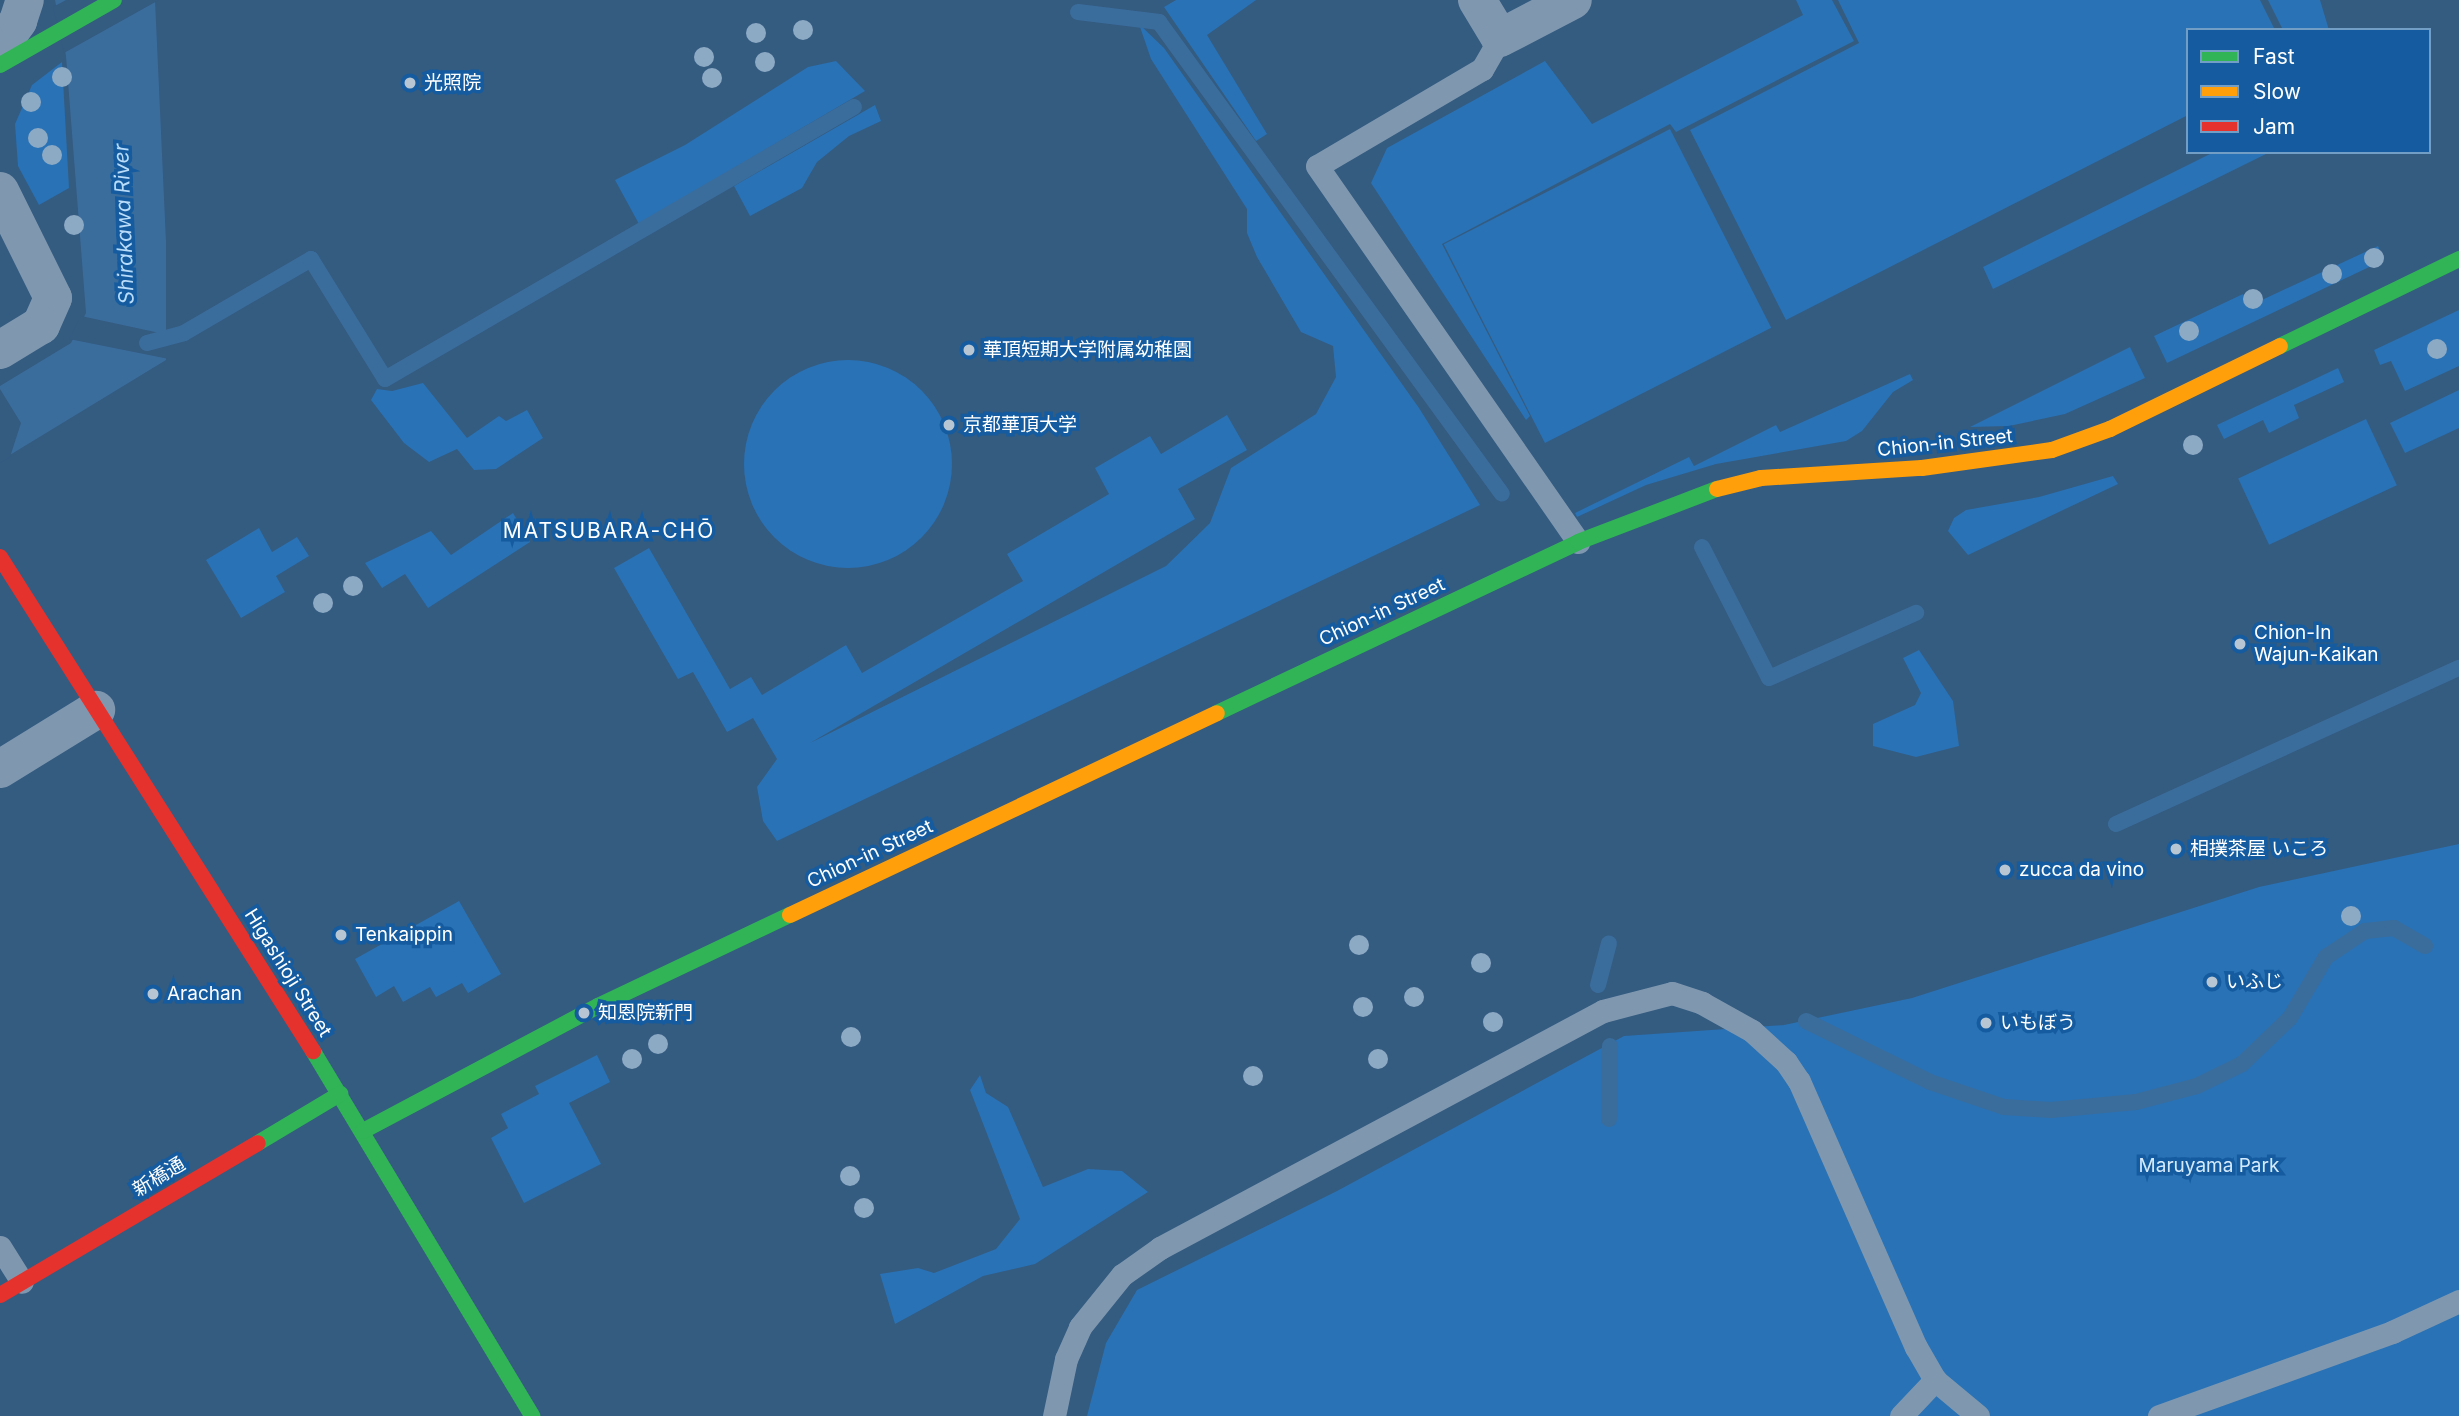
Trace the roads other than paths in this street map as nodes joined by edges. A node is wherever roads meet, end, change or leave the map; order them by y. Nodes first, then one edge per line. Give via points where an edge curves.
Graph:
1 (25, 0) edge
2 (114, 0) edge
3 (1477, 0) edge
4 (1573, 0) edge
5 (1500, 38) junction
6 (0, 46) edge
7 (0, 65) edge
8 (0, 191) edge
9 (2459, 259) edge
10 (0, 350) edge
11 (1577, 542) junction
12 (0, 557) edge
13 (96, 709) junction
14 (0, 769) edge
15 (340, 1094) junction
16 (363, 1131) junction
17 (0, 1247) edge
18 (22, 1282) junction
19 (0, 1295) edge
20 (2459, 1301) edge
21 (1935, 1380) junction
22 (532, 1416) edge
23 (1054, 1416) edge
24 (1901, 1416) edge
25 (1978, 1416) edge
26 (2160, 1416) edge

1 - 6 street via 18,21
2 - 7 street
3 - 5 street
4 - 5 street
5 - 11 lane via 1482,69 1317,166
8 - 10 street via 53,298 41,325
9 - 11 street, Chion-in Street via 2110,429 2062,447 1993,461 1739,482 1693,495
11 - 16 street, Chion-in Street via 598,1006
12 - 13 street, Higashioji Street
13 - 14 street
13 - 15 street, Higashioji Street
15 - 16 street, Higashioji Street
15 - 18 street, 新橋通
16 - 22 street, Higashioji Street
17 - 18 lane
18 - 19 street, 新橋通
20 - 26 lane via 2392,1332
21 - 23 lane via 1916,1347 1799,1080 1752,1031 1702,1003 1672,993 1603,1011 1160,1248 1122,1275 1080,1327 1066,1359
21 - 24 lane
21 - 25 lane

